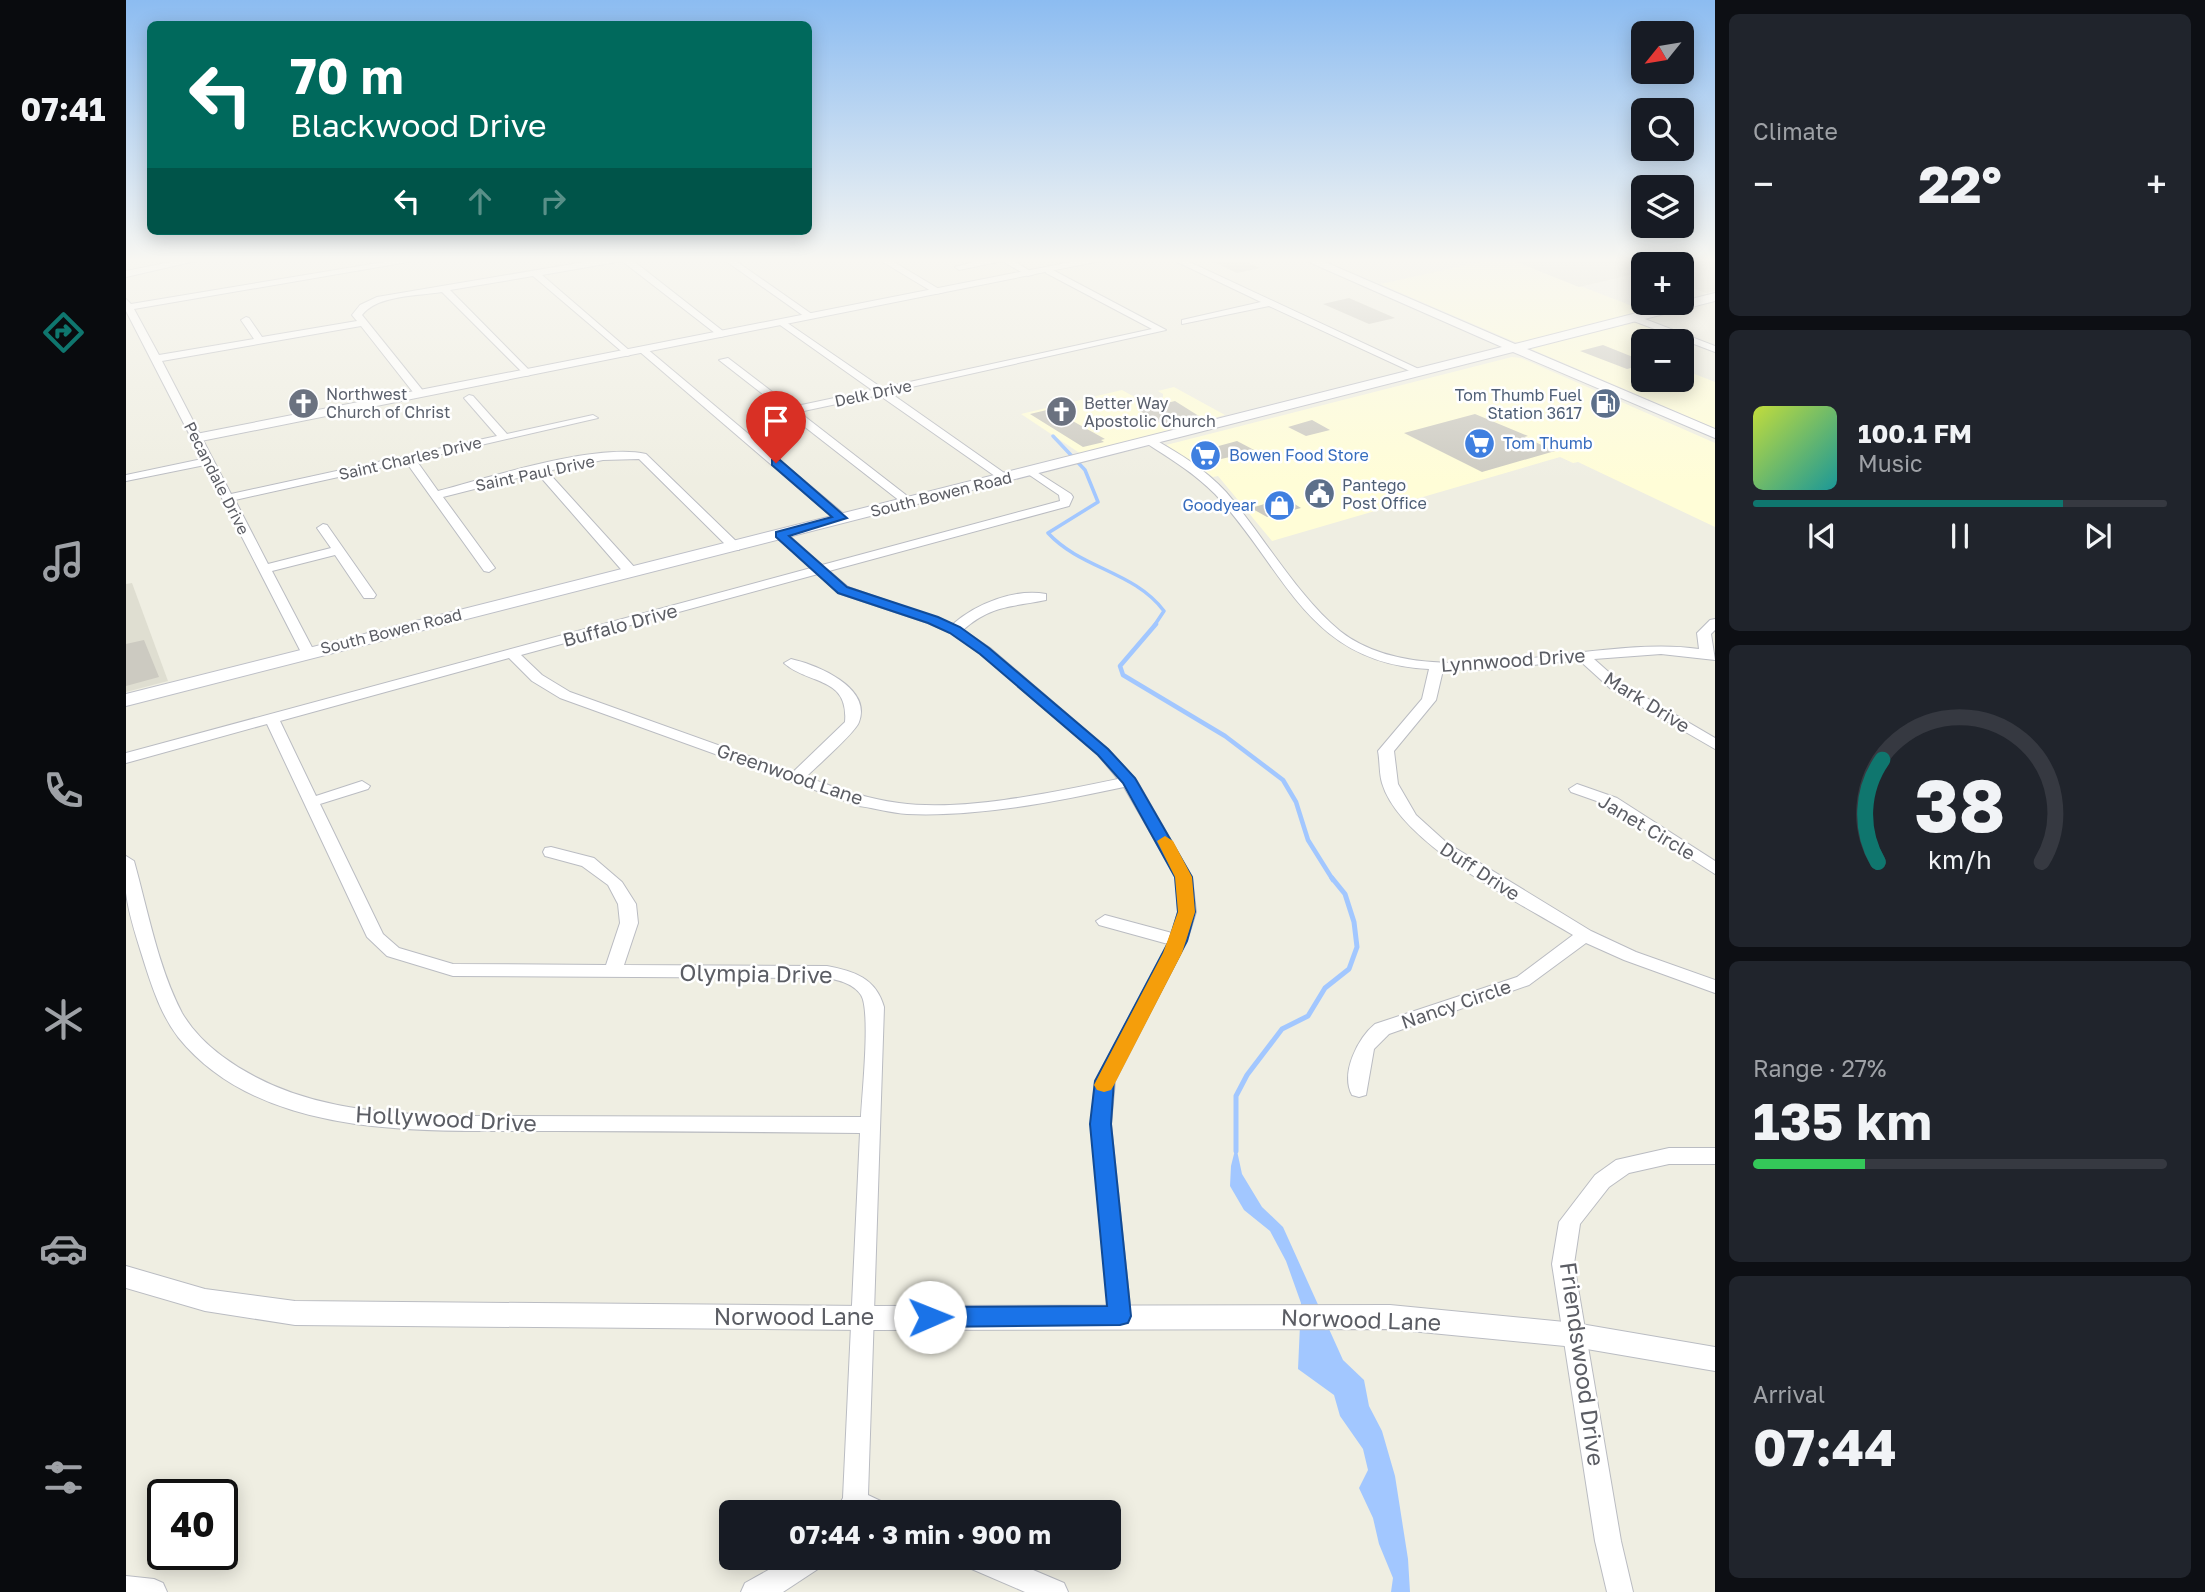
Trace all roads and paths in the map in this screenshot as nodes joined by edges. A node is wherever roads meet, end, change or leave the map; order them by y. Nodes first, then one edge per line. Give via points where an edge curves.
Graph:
1 (142, 333) edge
2 (255, 333) edge
3 (304, 333) edge
4 (371, 333) edge
5 (487, 333) edge
6 (603, 333) edge
7 (732, 333) edge
8 (798, 333) edge
9 (1146, 333) edge
10 (1336, 333) edge
11 (1480, 333) edge
12 (1571, 333) edge
13 (1675, 333) edge
14 (723, 335) joint
15 (260, 341) junction
16 (1515, 348) junction
17 (1715, 349) edge
18 (643, 350) junction
19 (627, 354) junction
20 (155, 359) junction
21 (724, 360) dead end
22 (1418, 371) junction
23 (526, 373) junction
24 (881, 391) junction
25 (420, 394) junction
26 (469, 398) dead end
27 (790, 411) junction
28 (593, 418) dead end
29 (1715, 434) edge
30 (504, 437) junction
31 (196, 438) junction
32 (1150, 441) junction
33 (409, 459) junction
34 (208, 461) junction
35 (541, 471) junction
36 (1032, 472) junction
37 (126, 478) edge
38 (1006, 478) junction
39 (437, 495) junction
40 (227, 498) junction
41 (909, 502) junction
42 (841, 518) junction
43 (323, 528) dead end
44 (780, 534) junction
45 (735, 547) junction
46 (338, 550) junction
47 (489, 568) dead end
48 (264, 569) junction
49 (820, 571) junction
50 (632, 572) junction
51 (369, 595) dead end
52 (1041, 597) dead end
53 (1715, 623) edge
54 (955, 630) junction
55 (307, 653) junction
56 (512, 654) junction
57 (1711, 655) edge
58 (1582, 656) junction
59 (792, 663) dead end
60 (1437, 667) junction
61 (126, 700) edge
62 (271, 718) junction
63 (1715, 744) edge
64 (126, 758) edge
65 (797, 777) junction
66 (1129, 781) junction
67 (362, 786) dead end
68 (1577, 789) dead end
69 (312, 802) junction
70 (551, 852) dead end
71 (126, 861) edge
72 (1715, 869) edge
73 (1105, 921) dead end
74 (1585, 935) junction
75 (1178, 941) junction
76 (613, 971) junction
77 (1715, 987) edge
78 (1359, 1090) dead end
79 (871, 1125) junction
80 (1715, 1156) edge
81 (126, 1276) edge
82 (1120, 1316) junction
83 (864, 1318) junction
84 (1575, 1335) junction
85 (1715, 1359) edge
86 (851, 1500) edge
87 (794, 1570) edge
88 (1004, 1570) edge
89 (126, 1589) edge
90 (154, 1592) edge
91 (754, 1592) edge
92 (1055, 1592) edge
93 (1620, 1592) edge

1 - 20 street, Pecandale Drive
2 - 15 street
3 - 15 street
4 - 25 street
5 - 23 street
6 - 19 street
7 - 14 street
8 - 24 street
9 - 24 street, Delk Drive
10 - 22 street
11 - 16 main road
12 - 16 main road, South Bowen Road
13 - 17 street
14 - 18 street
15 - 20 street
16 - 22 main road, South Bowen Road
16 - 29 main road
18 - 19 street
18 - 42 street
19 - 23 street
20 - 31 street, Pecandale Drive
21 - 27 street
22 - 32 main road, South Bowen Road
23 - 25 street
24 - 27 street, Delk Drive
24 - 38 street
25 - 31 street
26 - 30 street
27 - 41 street
28 - 30 street, Saint Charles Drive
30 - 33 street, Saint Charles Drive
31 - 34 street, Pecandale Drive
32 - 36 main road, South Bowen Road
32 - 60 street, Lynnwood Drive via 1193,467 1220,493 1320,620 1344,639 1364,650
33 - 39 street
33 - 40 street, Saint Charles Drive
34 - 37 street
34 - 40 street, Pecandale Drive
35 - 39 street, Saint Paul Drive
35 - 45 street, Saint Paul Drive via 622,454 642,456
35 - 50 street
36 - 38 main road, South Bowen Road
36 - 49 street, Buffalo Drive via 1063,493 1065,503
38 - 41 main road, South Bowen Road
39 - 47 street
40 - 48 street, Pecandale Drive
41 - 42 main road, South Bowen Road
42 - 44 main road, South Bowen Road
43 - 46 street
44 - 45 main road, South Bowen Road
44 - 49 street
45 - 50 main road, South Bowen Road
46 - 48 street
46 - 51 street
48 - 55 street, Pecandale Drive
49 - 54 street via 859,597
49 - 56 street, Buffalo Drive
50 - 55 main road, South Bowen Road
52 - 54 street via 989,605
53 - 57 street via 1704,632
54 - 66 street via 1103,752
55 - 61 main road, South Bowen Road
56 - 62 street, Buffalo Drive
56 - 65 street, Greenwood Lane via 537,678 565,695
57 - 58 street, Lynnwood Drive via 1639,649
58 - 60 street, Lynnwood Drive
58 - 63 street, Mark Drive via 1616,686
59 - 65 street via 841,688 853,704 852,723
60 - 74 street, Duff Drive via 1429,700 1386,751 1390,784 1409,818 1441,847
62 - 64 street, Buffalo Drive
62 - 69 street, Olympia Drive
65 - 66 street, Greenwood Lane via 859,801 904,809 1050,799
66 - 75 street via 1184,877 1186,912
67 - 69 street
68 - 72 street, Janet Circle via 1611,802
69 - 76 street, Olympia Drive via 376,937 393,952 453,970
70 - 76 street via 587,862 614,882 627,904 629,923
71 - 79 street, Hollywood Drive via 166,1000 182,1030 225,1068 264,1090 307,1106 435,1123
73 - 75 street
74 - 77 street, Duff Drive
74 - 78 street, Nancy Circle via 1522,981 1382,1029 1364,1045
75 - 82 street via 1105,1081 1101,1124
76 - 79 street, Olympia Drive via 827,972 865,985 875,1007
79 - 83 street, Olympia Drive
80 - 84 street, Friendswood Drive via 1669,1156 1623,1166 1602,1181 1570,1222 1563,1264
81 - 83 street, Norwood Lane via 205,1300 295,1313
82 - 83 street, Norwood Lane
82 - 84 street, Norwood Lane via 1390,1317
83 - 86 street, Olympia Drive
84 - 85 street, Norwood Lane
84 - 93 street, Friendswood Drive
87 - 91 street
88 - 92 street
89 - 90 street

